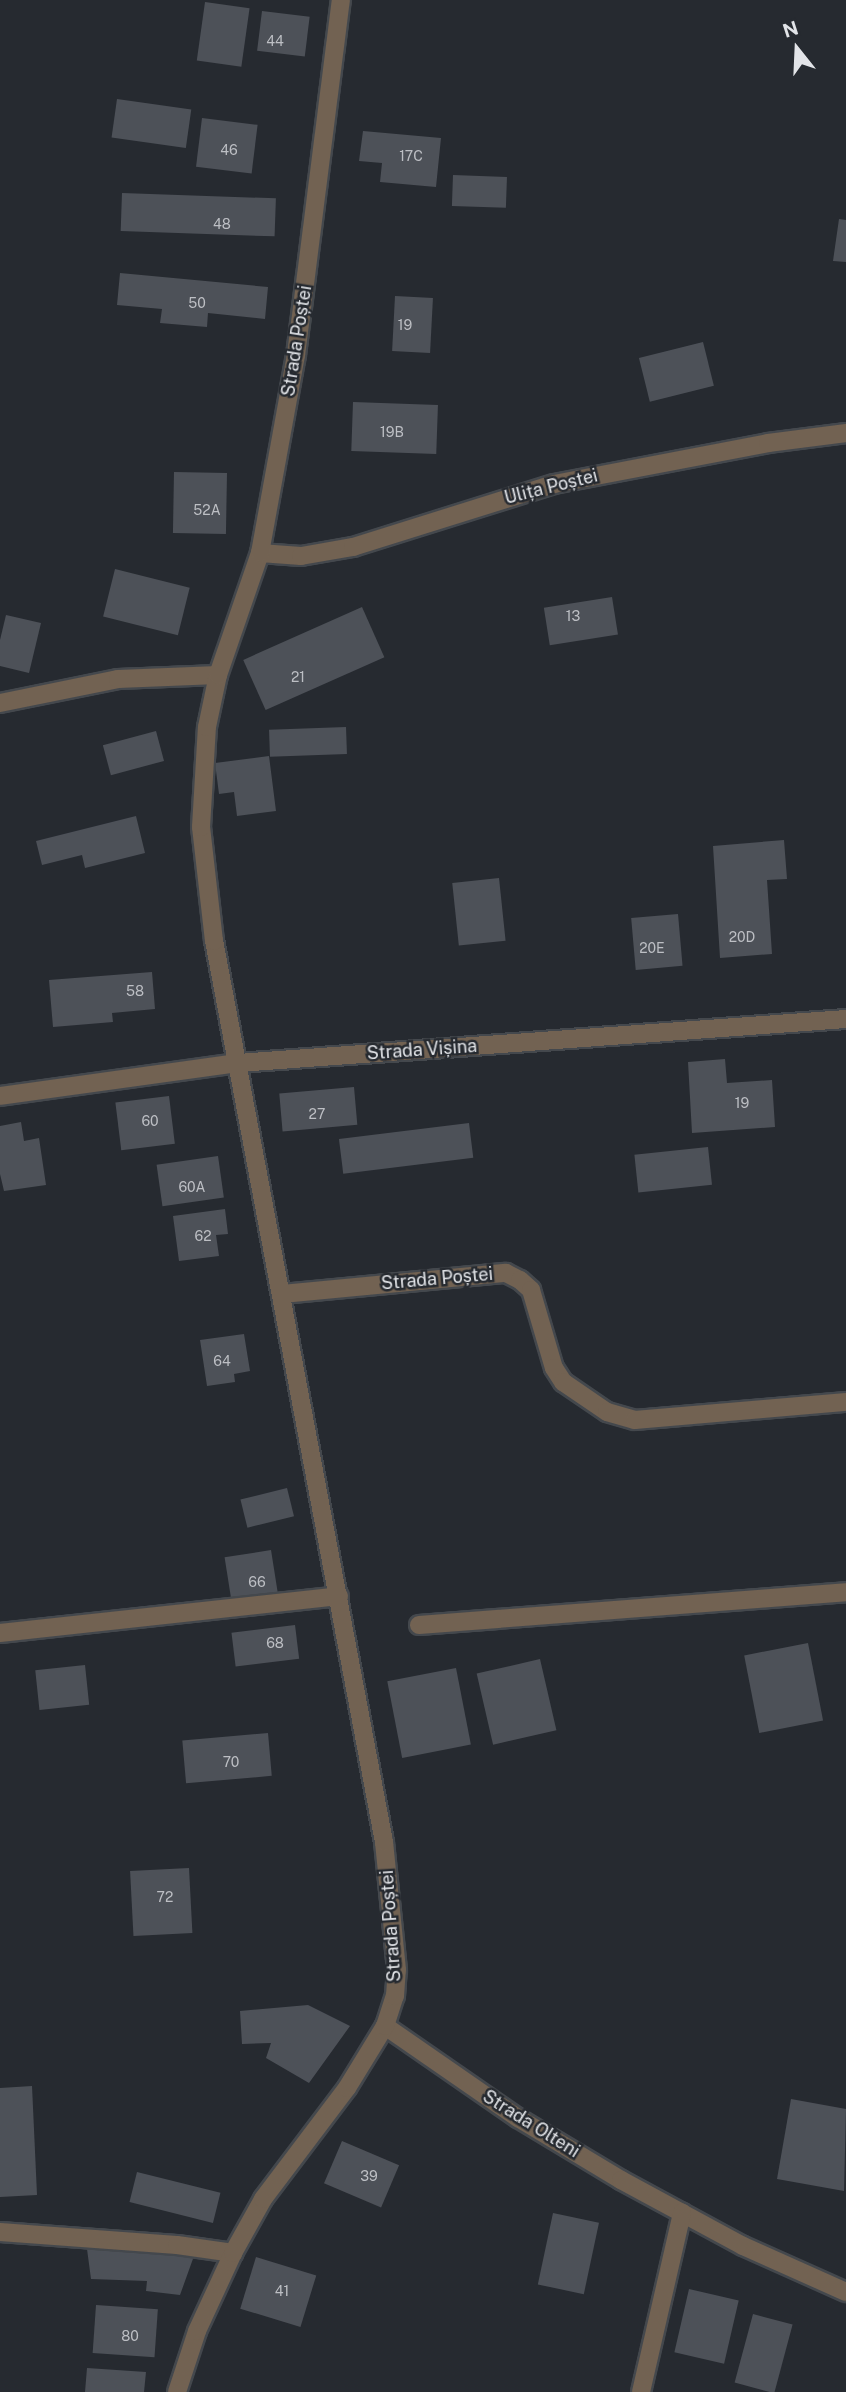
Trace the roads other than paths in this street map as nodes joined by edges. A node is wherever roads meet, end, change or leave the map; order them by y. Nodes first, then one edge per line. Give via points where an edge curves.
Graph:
1 (341, 0) edge
2 (846, 433) edge
3 (260, 553) junction
4 (218, 674) junction
5 (0, 703) edge
6 (846, 1019) edge
7 (238, 1063) junction
8 (0, 1096) edge
9 (282, 1294) junction
10 (846, 1402) edge
11 (846, 1592) edge
12 (339, 1596) junction
13 (419, 1625) dead end
14 (0, 1633) edge
15 (385, 2026) junction
16 (682, 2213) junction
17 (0, 2232) edge
18 (233, 2253) junction
19 (846, 2292) edge
20 (177, 2392) edge
21 (641, 2392) edge

1 - 3 street, Strada Poștei via 296,355
2 - 3 street, Ulița Poștei via 768,443 554,484 353,547 301,556
3 - 4 street, Strada Poștei
4 - 5 street via 118,679
4 - 7 street, Strada Poștei via 207,727 201,827 214,940
6 - 7 street, Strada Vișina
7 - 8 street, Strada Vișina
7 - 9 street, Strada Poștei
9 - 10 street, Strada Poștei via 506,1273 531,1290 554,1368 563,1382 607,1412 635,1420
9 - 12 street, Strada Poștei
11 - 13 street
12 - 14 street
12 - 15 street, Strada Poștei via 394,1920 395,1996
15 - 16 street, Strada Olteni via 518,2118
15 - 18 street, Strada Poștei via 347,2088 263,2199
16 - 19 street, Strada Olteni via 765,2257
16 - 21 street
17 - 18 street
18 - 20 street, Strada Poștei via 197,2332

